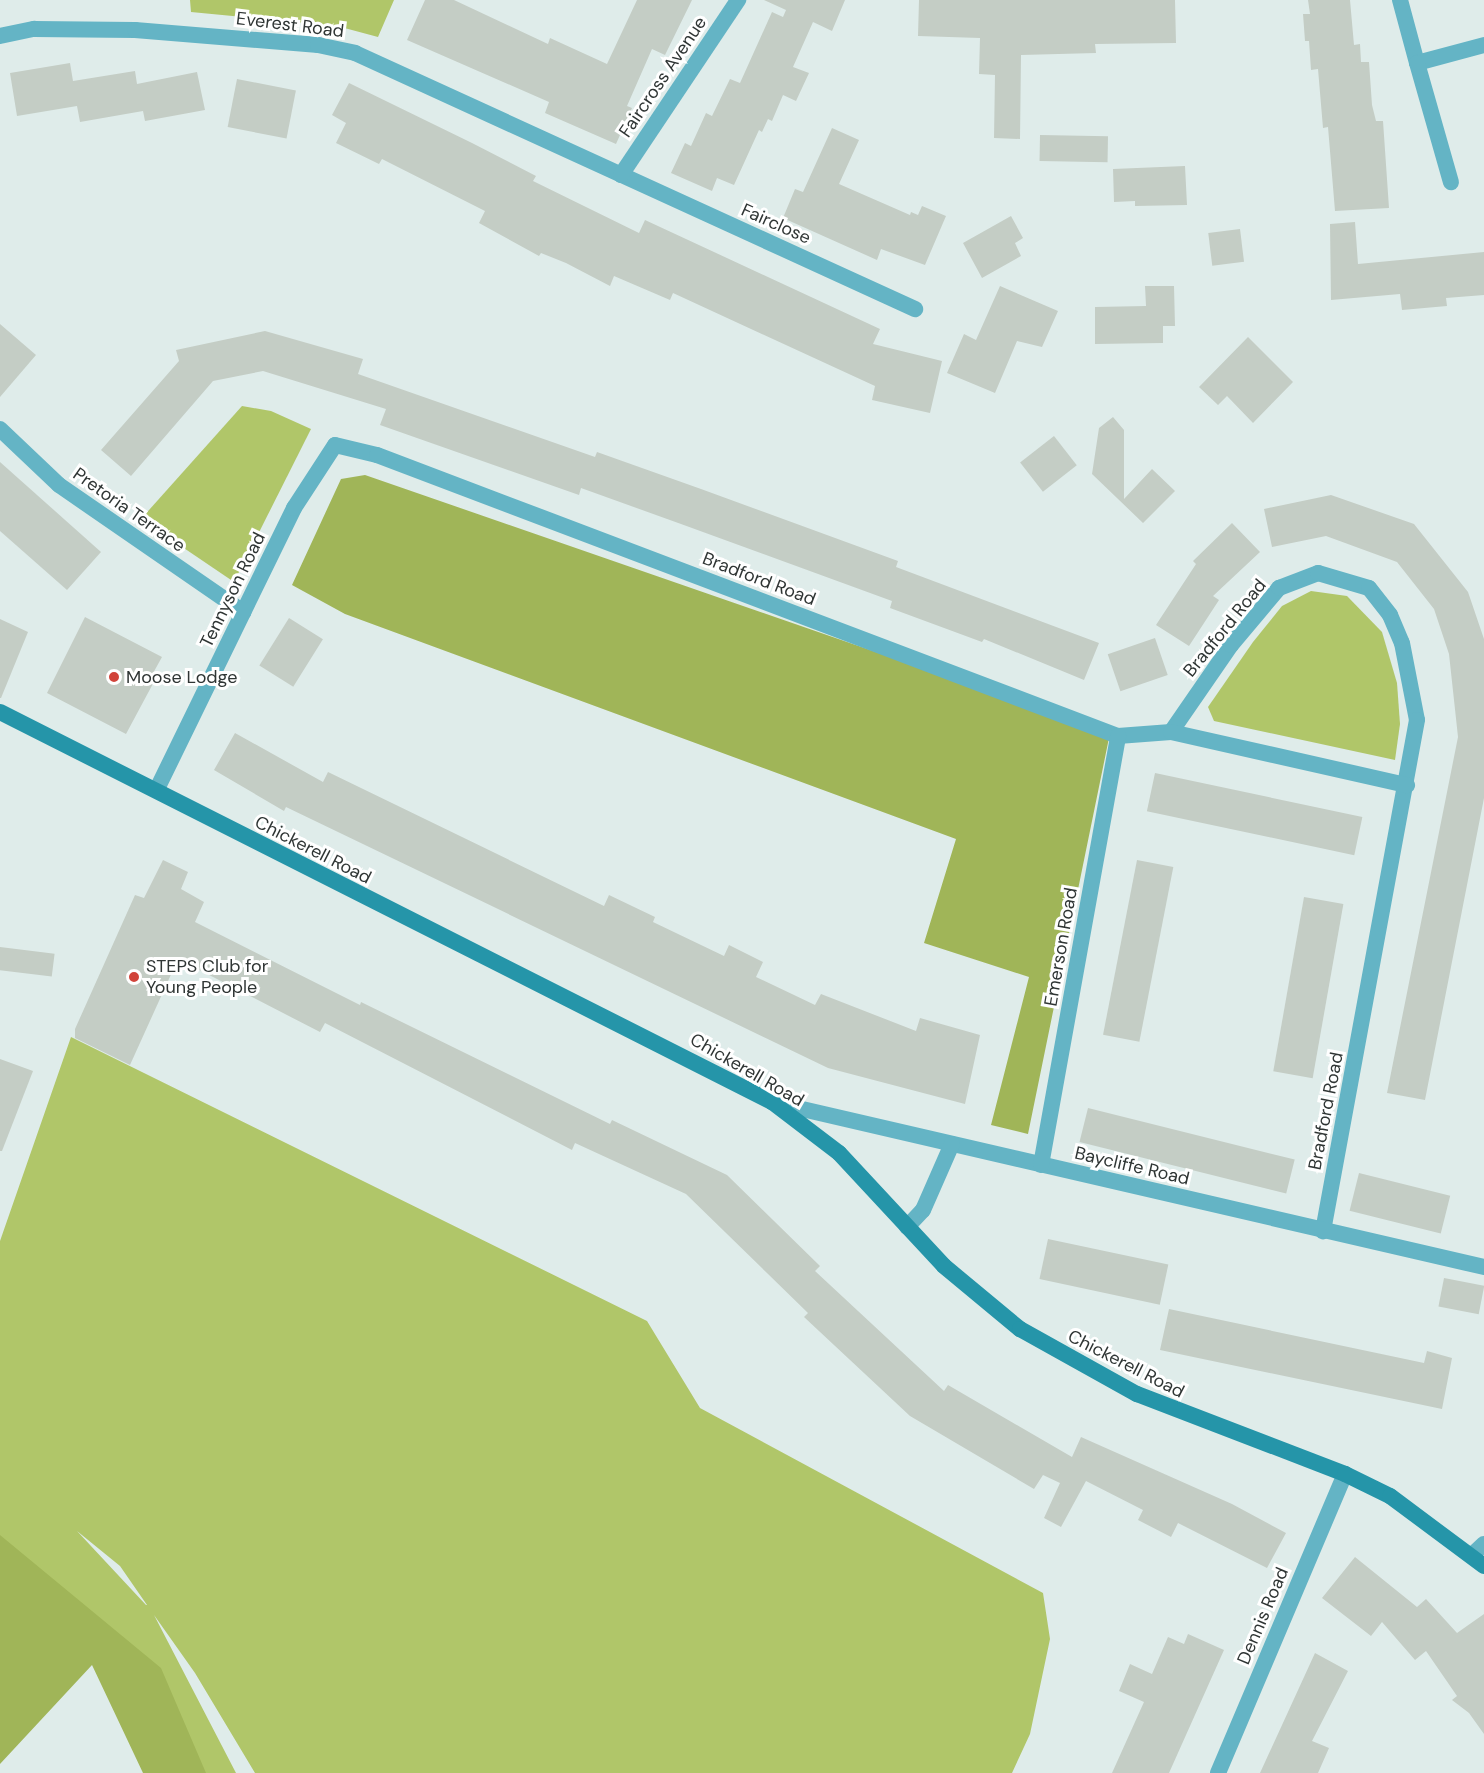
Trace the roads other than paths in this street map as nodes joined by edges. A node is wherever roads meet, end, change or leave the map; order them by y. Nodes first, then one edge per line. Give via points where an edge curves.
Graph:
1 (738, 0) edge
2 (1400, 0) edge
3 (0, 36) edge
4 (1484, 45) edge
5 (1417, 63) junction
6 (621, 175) junction
7 (1451, 182) dead end
8 (915, 309) dead end
9 (0, 429) edge
10 (335, 445) joint
11 (243, 612) junction
12 (0, 712) edge
13 (1171, 732) junction
14 (1118, 736) junction
15 (1407, 785) junction
16 (156, 789) junction
17 (772, 1102) junction
18 (952, 1144) junction
19 (1041, 1165) junction
20 (907, 1227) junction
21 (1323, 1231) junction
22 (1484, 1267) edge
23 (1345, 1474) junction
24 (1480, 1555) edge
25 (1218, 1773) edge

1 - 6 street, Faircross Avenue
2 - 5 street
3 - 6 street, Everest Road via 34,29 100,28 336,48 374,60
4 - 5 street
5 - 7 street
6 - 8 street, Fairclose
9 - 11 street, Pretoria Terrace via 59,485
10 - 11 street, Tennyson Road via 294,508
10 - 14 street, Bradford Road via 377,455
11 - 16 street, Tennyson Road
12 - 16 main road, Chickerell Road
13 - 14 street, Bradford Road
13 - 15 street, Bradford Road
13 - 15 street, Bradford Road via 1231,645 1279,588 1317,573 1369,588 1390,615 1402,643 1417,720
14 - 19 street, Emerson Road
15 - 21 street, Bradford Road
16 - 17 main road, Chickerell Road
17 - 18 street, Baycliffe Road
17 - 20 main road, Chickerell Road via 839,1153
18 - 19 street, Baycliffe Road
18 - 20 street via 923,1210
19 - 21 street, Baycliffe Road
20 - 23 main road, Chickerell Road via 995,1310 1098,1375 1179,1413
21 - 22 street, Baycliffe Road
23 - 24 main road, Chickerell Road via 1390,1496
23 - 25 street, Dennis Road

